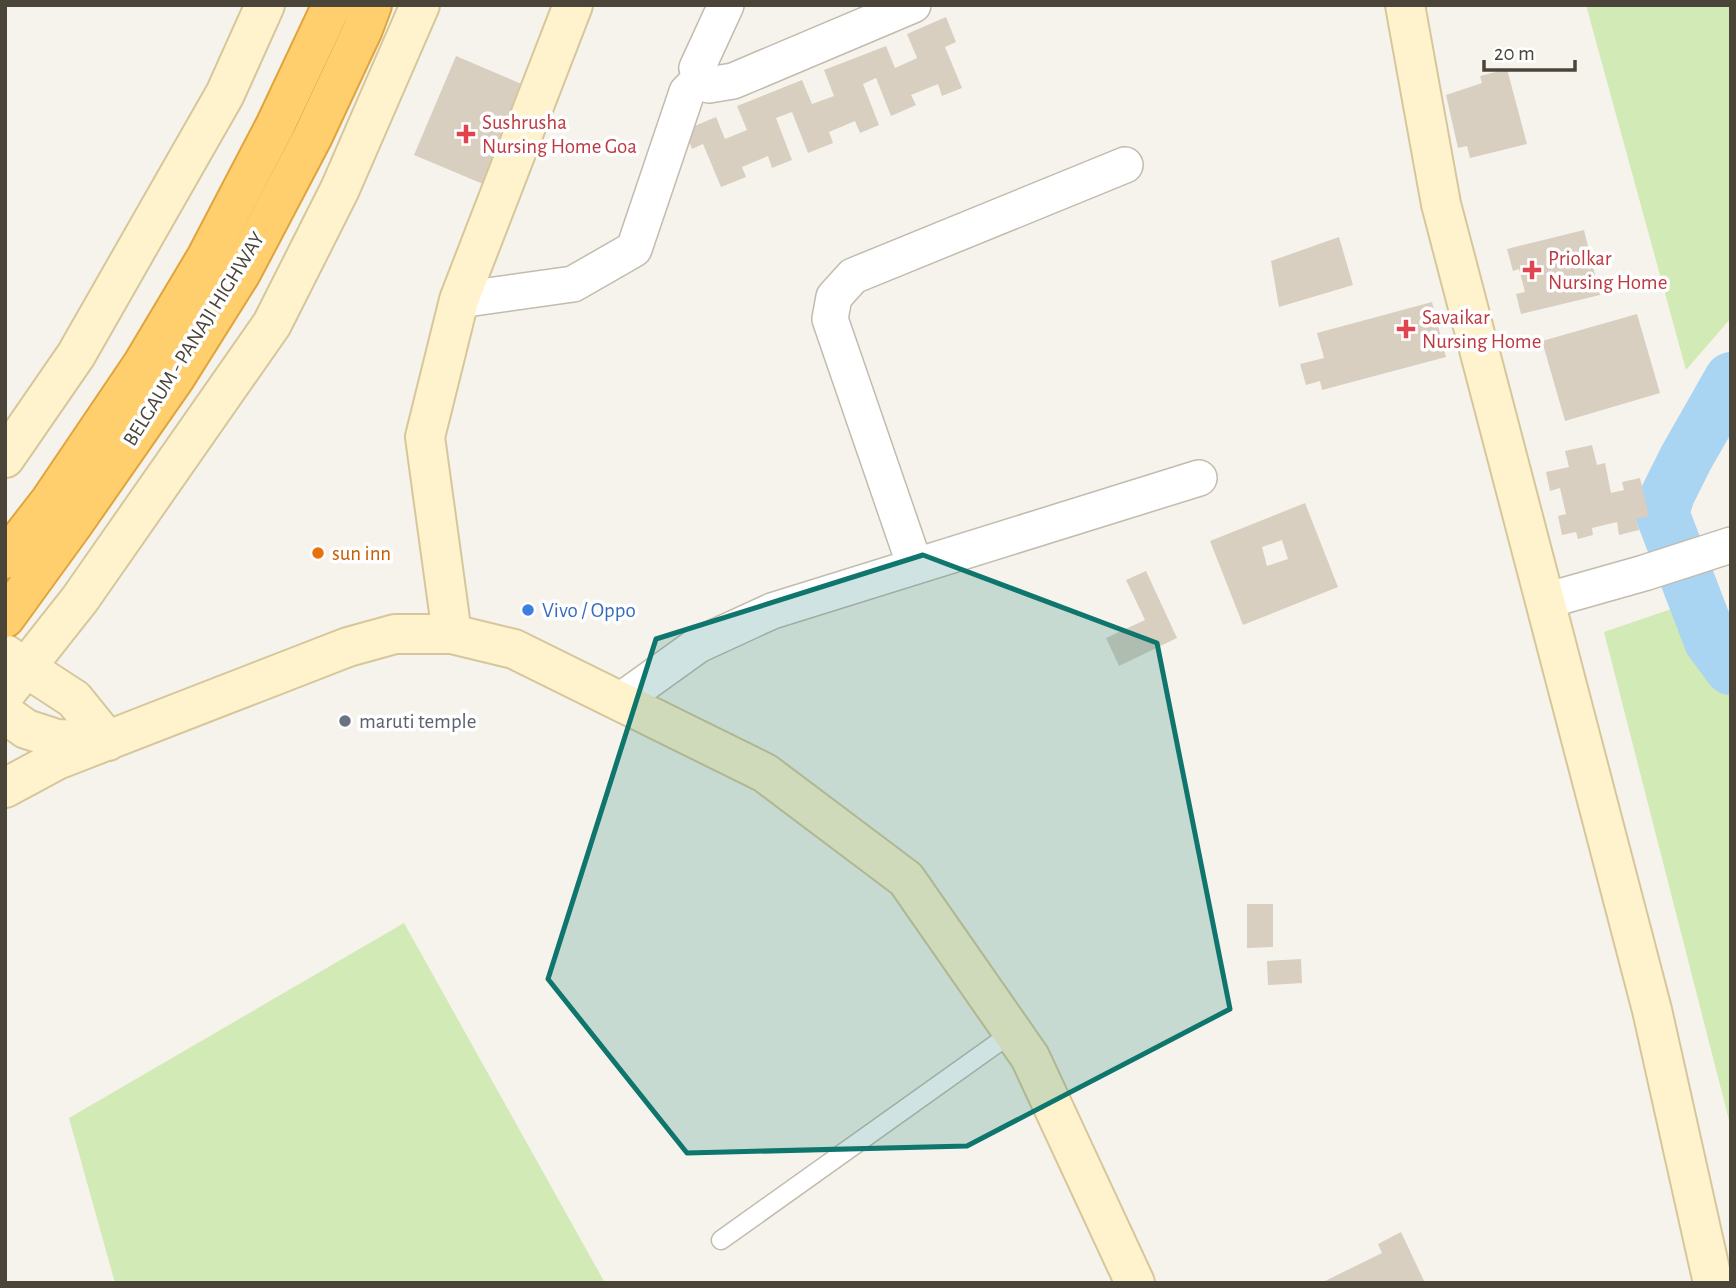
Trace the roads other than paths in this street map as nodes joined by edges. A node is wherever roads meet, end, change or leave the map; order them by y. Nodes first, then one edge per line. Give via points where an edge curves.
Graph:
1 (265, 5) edge
2 (332, 5) edge
3 (372, 5) edge
4 (420, 5) edge
5 (573, 5) edge
6 (726, 5) edge
7 (913, 5) edge
8 (1405, 5) edge
9 (703, 76) junction
10 (1125, 165) dead end
11 (458, 300) junction
12 (5, 458) edge
13 (1199, 478) dead end
14 (1731, 545) edge
15 (5, 559) edge
16 (915, 566) junction
17 (1545, 601) junction
18 (9, 612) edge
19 (452, 634) junction
20 (12, 672) edge
21 (620, 701) junction
22 (5, 714) edge
23 (108, 741) junction
24 (5, 788) edge
25 (1013, 1032) junction
26 (721, 1240) dead end
27 (1135, 1283) edge
28 (1713, 1283) edge

1 - 12 street via 225,94 76,355
2 - 15 highway, BELGAUM - PANAJI HIGHWAY via 206,258 142,365
3 - 18 highway, BELGAUM - PANAJI HIGHWAY via 312,138 241,273 175,377
4 - 20 street via 340,189 272,324 80,599
5 - 11 street
6 - 9 street via 698,68
7 - 9 street via 733,81 709,85
8 - 17 street via 1440,204
9 - 11 street via 687,92 634,249 573,285
10 - 16 street via 853,276 834,297 830,319
11 - 19 street via 425,437
13 - 16 street
14 - 17 street
16 - 21 street via 772,611 698,645
17 - 28 street via 1652,1010
19 - 21 street via 514,649
19 - 23 street via 395,634 348,647
20 - 23 street via 74,699
21 - 25 street via 765,773 906,879
22 - 23 street via 26,729 57,739
23 - 24 street via 57,760
25 - 26 lane
25 - 27 street via 1030,1057

